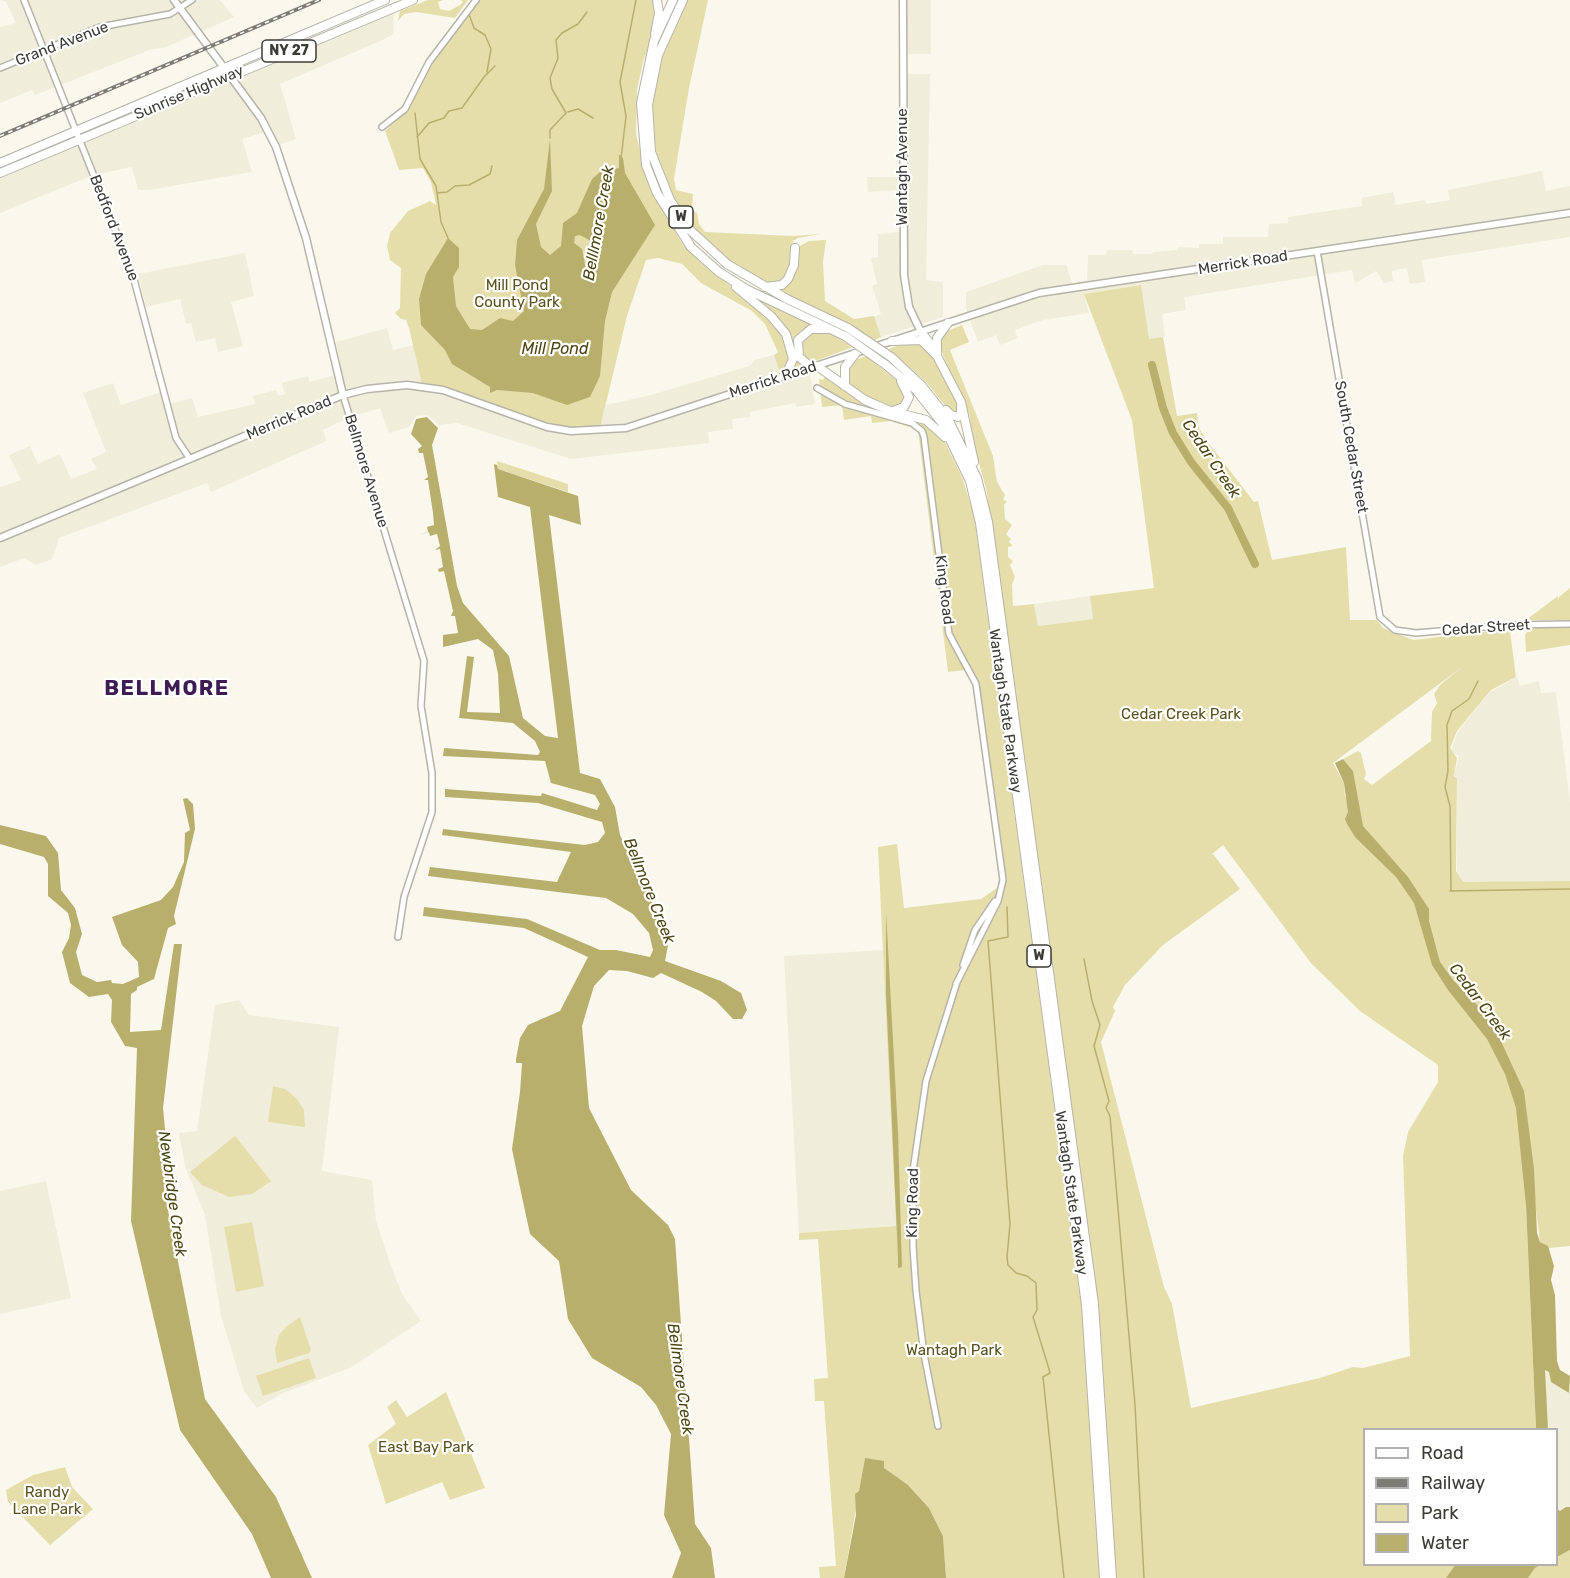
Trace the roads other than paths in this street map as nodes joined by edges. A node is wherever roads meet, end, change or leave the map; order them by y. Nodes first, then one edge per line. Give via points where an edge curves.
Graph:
1 (24, 0) edge
2 (174, 0) edge
3 (192, 0) edge
4 (385, 0) edge
5 (413, 0) edge
6 (476, 0) edge
7 (657, 0) edge
8 (673, 0) edge
9 (683, 0) edge
10 (903, 0) edge
11 (180, 8) junction
12 (654, 41) junction
13 (44, 50) junction
14 (0, 68) edge
15 (226, 68) junction
16 (231, 75) junction
17 (382, 128) dead end
18 (76, 131) junction
19 (80, 139) junction
20 (0, 163) edge
21 (0, 173) edge
22 (1570, 213) edge
23 (795, 248) dead end
24 (1317, 251) junction
25 (719, 272) junction
26 (764, 287) junction
27 (948, 323) junction
28 (830, 329) junction
29 (847, 332) junction
30 (921, 332) junction
31 (892, 341) junction
32 (855, 354) junction
33 (938, 354) junction
34 (886, 365) junction
35 (815, 367) junction
36 (944, 367) junction
37 (785, 377) junction
38 (913, 377) junction
39 (845, 386) junction
40 (817, 388) dead end
41 (343, 395) junction
42 (961, 402) junction
43 (893, 411) junction
44 (190, 459) junction
45 (973, 480) junction
46 (0, 538) edge
47 (1570, 624) edge
48 (1401, 632) joint
49 (398, 936) dead end
50 (938, 1426) dead end
51 (1104, 1578) edge
52 (1112, 1578) edge

1 - 13 street, Bedford Avenue
2 - 11 main road, Bellmore Avenue
3 - 11 street, Grand Avenue
4 - 15 highway, Sunrise Highway / NY 27
5 - 16 highway, Sunrise Highway / NY 27
6 - 17 street via 429,62 405,109
7 - 12 highway
8 - 12 highway, Wantagh State Parkway / W
9 - 26 highway, Wantagh State Parkway / W via 658,55 650,88 648,126 656,170 670,200 701,242
10 - 30 main road, Wantagh Avenue via 904,285
11 - 13 street, Grand Avenue via 170,14 100,27
11 - 15 main road, Bellmore Avenue
12 - 25 highway, Wantagh State Parkway / W via 640,113 646,165 673,222 691,247
13 - 14 street, Grand Avenue
13 - 18 street, Bedford Avenue
15 - 16 main road, Bellmore Avenue
15 - 18 highway, Sunrise Highway / NY 27
16 - 19 highway, Sunrise Highway / NY 27
16 - 41 main road, Bellmore Avenue via 276,147 306,238
18 - 19 street, Bedford Avenue
18 - 20 highway, Sunrise Highway / NY 27
19 - 21 highway, Sunrise Highway / NY 27
19 - 44 street, Bedford Avenue via 132,272 176,438
22 - 24 main road, Merrick Road
23 - 26 highway via 788,279 782,285
24 - 27 main road, Merrick Road via 1039,293
24 - 48 street, South Cedar Street via 1379,611 1389,627
25 - 28 highway, Wantagh State Parkway / W
25 - 37 highway via 771,316 786,334 793,359
26 - 29 highway, Wantagh State Parkway / W
27 - 30 main road, Merrick Road
27 - 33 highway via 938,338
28 - 29 highway, Wantagh State Parkway / W
28 - 35 highway via 811,328 798,340 799,357
29 - 34 highway, Wantagh State Parkway / W, bridge
29 - 38 highway, Wantagh State Parkway / W, bridge via 891,357
30 - 31 main road, Merrick Road
30 - 33 highway
31 - 32 main road, Merrick Road
31 - 36 highway via 921,340
32 - 35 main road, Merrick Road
32 - 39 highway via 845,367
33 - 36 highway
34 - 43 highway via 909,391 904,406
34 - 45 highway, Wantagh State Parkway / W via 930,406
35 - 37 main road, Merrick Road
35 - 39 highway
36 - 42 highway
37 - 41 main road, Merrick Road via 626,428 593,431 547,427 422,386 383,387
38 - 42 highway via 951,415 960,415
38 - 45 highway, Wantagh State Parkway / W via 948,419
39 - 43 highway via 865,400
40 - 50 street, King Road via 845,404 912,423 922,431 949,634 976,684 1003,876 1001,893 975,930 926,1081 913,1171 916,1291
41 - 44 main road, Merrick Road
41 - 49 street, Bellmore Avenue via 424,662 421,706 432,773 432,812 404,897
42 - 45 highway
43 - 45 highway via 926,420 941,431
44 - 46 main road, Merrick Road
45 - 51 highway, Wantagh State Parkway / W via 1086,1305
45 - 52 highway, Wantagh State Parkway / W via 988,522 1094,1304
47 - 48 street, Cedar Street

